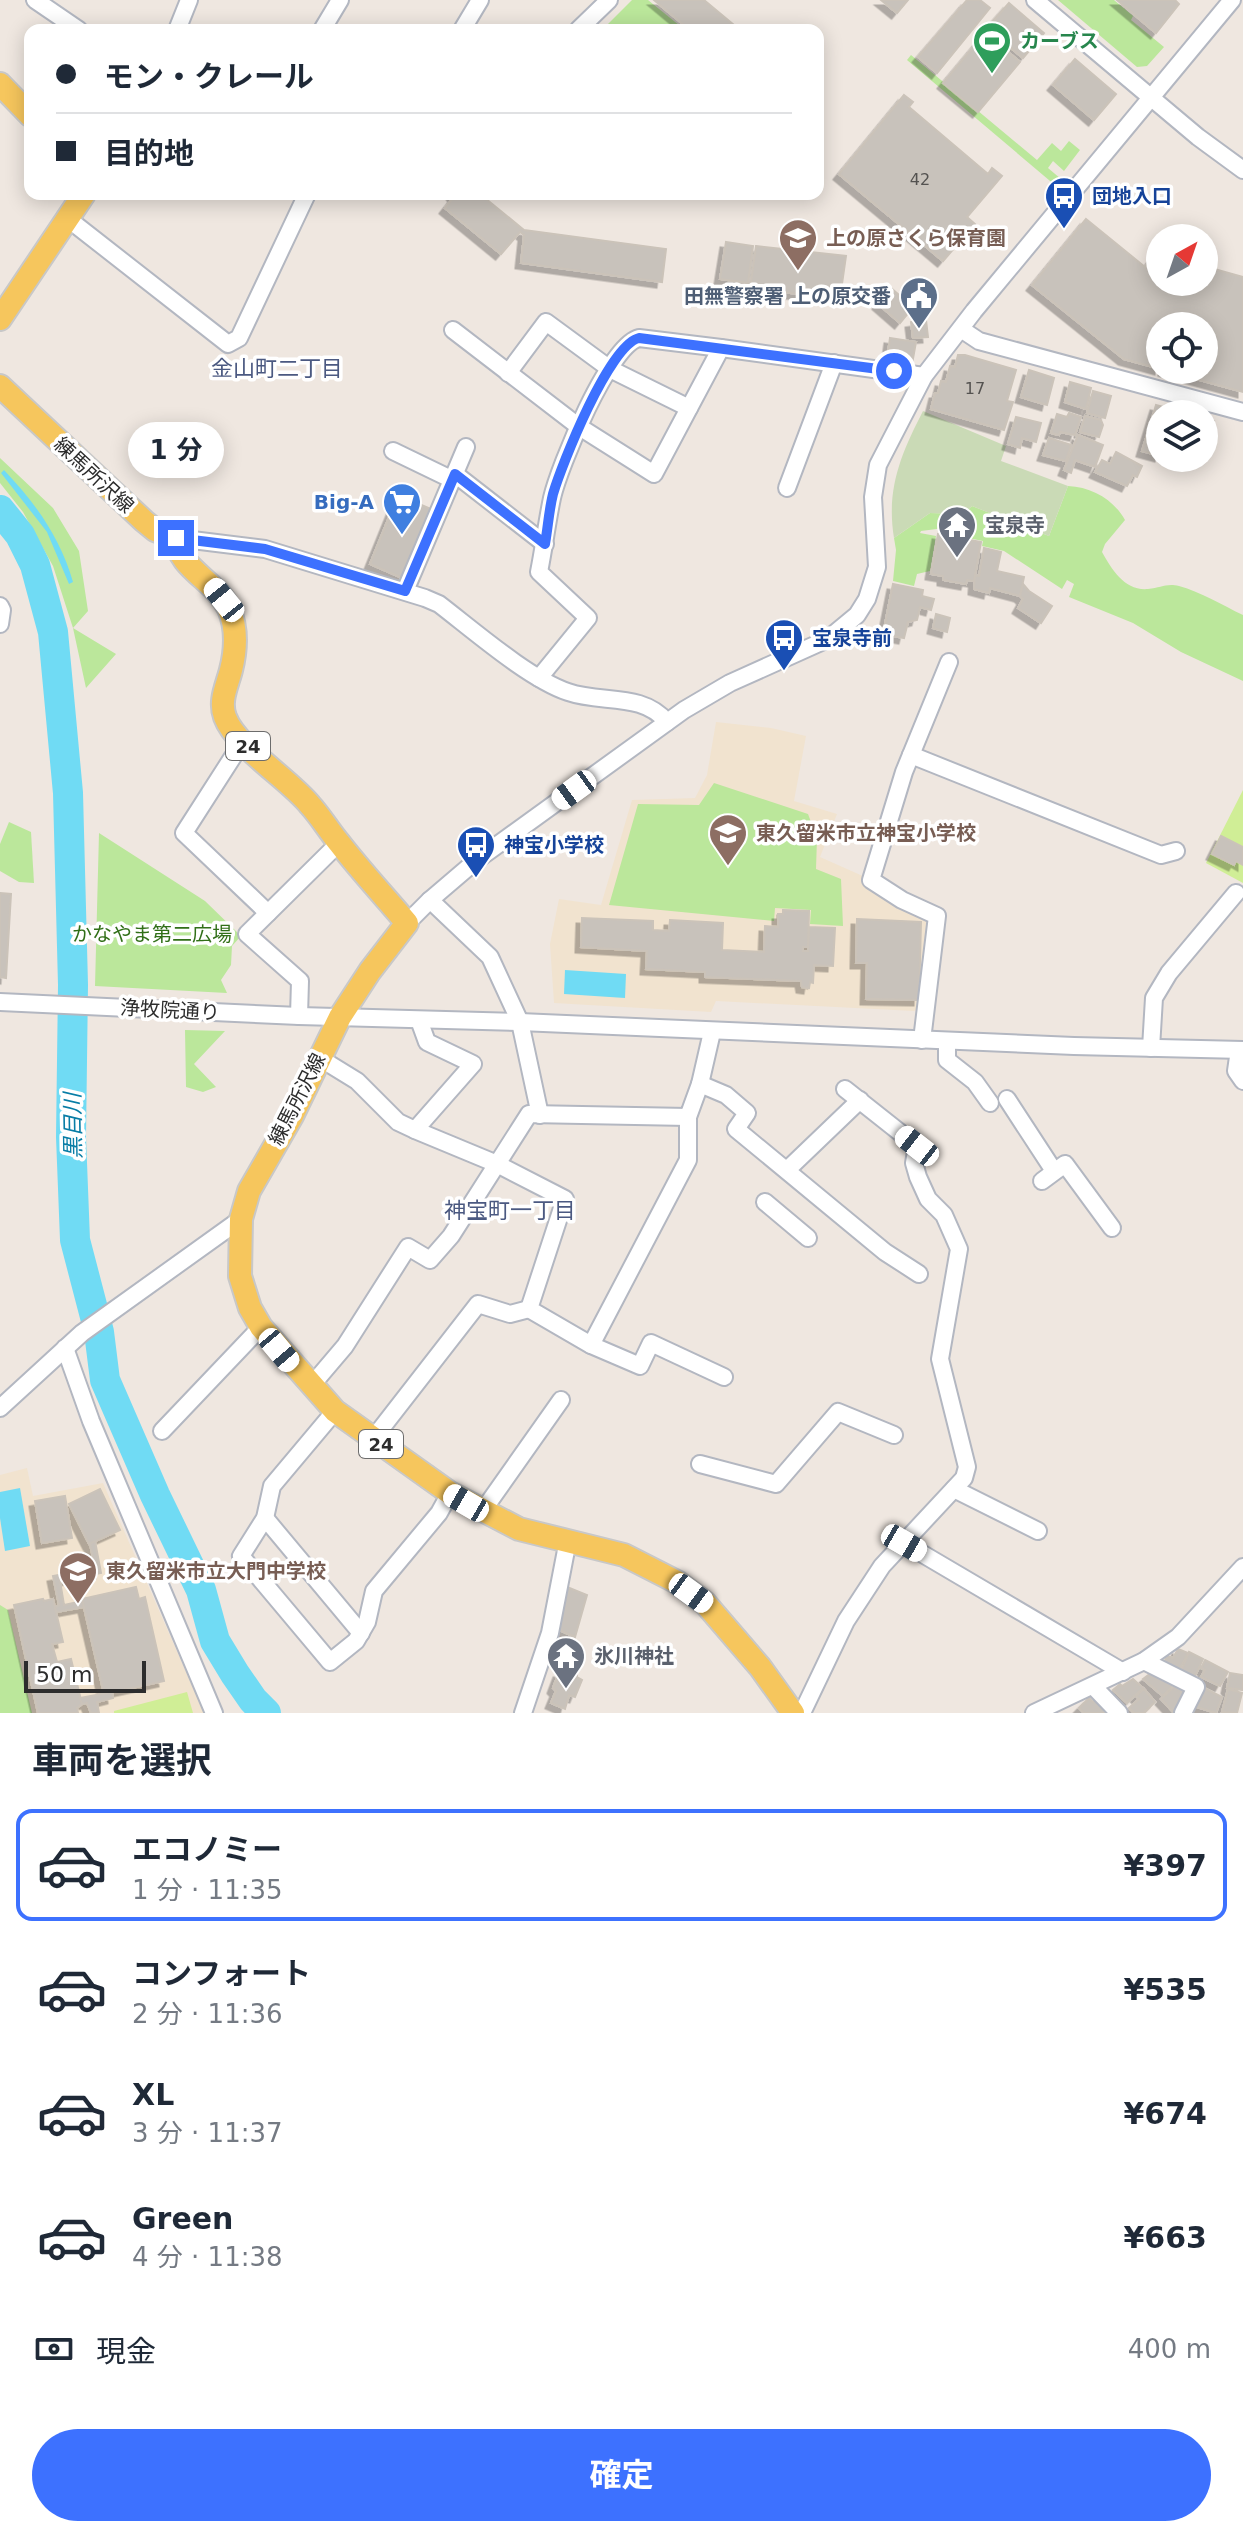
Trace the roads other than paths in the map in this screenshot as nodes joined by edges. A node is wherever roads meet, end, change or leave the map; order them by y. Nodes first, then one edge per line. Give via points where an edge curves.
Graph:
1 (35, 0) edge
2 (189, 0) edge
3 (340, 0) edge
4 (480, 0) edge
5 (1035, 0) edge
6 (1232, 0) edge
7 (603, 2) edge
8 (70, 24) edge
9 (179, 24) edge
10 (326, 24) edge
11 (466, 24) edge
12 (583, 24) edge
13 (0, 84) edge
14 (1151, 98) junction
15 (24, 109) edge
16 (1243, 170) edge
17 (80, 200) edge
18 (304, 200) edge
19 (67, 218) junction
20 (0, 319) edge
21 (961, 329) junction
22 (453, 330) dead end
23 (721, 348) junction
24 (834, 363) junction
25 (610, 369) junction
26 (508, 373) junction
27 (924, 376) junction
28 (0, 386) edge
29 (689, 408) junction
30 (1243, 412) edge
31 (578, 426) junction
32 (466, 447) dead end
33 (393, 451) dead end
34 (454, 477) junction
35 (787, 488) dead end
36 (176, 538) junction
37 (545, 544) junction
38 (405, 591) junction
39 (0, 606) edge
40 (0, 624) edge
41 (949, 662) dead end
42 (539, 678) junction
43 (667, 722) junction
44 (243, 741) junction
45 (911, 755) junction
46 (339, 843) junction
47 (1176, 851) dead end
48 (1236, 893) dead end
49 (430, 900) junction
50 (268, 913) junction
51 (407, 923) junction
52 (0, 1002) edge
53 (299, 1016) junction
54 (340, 1017) junction
55 (419, 1020) junction
56 (520, 1022) junction
57 (712, 1032) junction
58 (922, 1040) junction
59 (947, 1041) junction
60 (1151, 1048) junction
61 (1241, 1050) edge
62 (318, 1057) junction
63 (1243, 1081) edge
64 (700, 1084) junction
65 (845, 1089) dead end
66 (860, 1100) junction
67 (540, 1115) junction
68 (688, 1117) junction
69 (415, 1130) junction
70 (497, 1164) junction
71 (788, 1169) junction
72 (765, 1202) dead end
73 (241, 1219) junction
74 (1112, 1228) dead end
75 (808, 1238) dead end
76 (919, 1274) dead end
77 (529, 1309) junction
78 (261, 1327) junction
79 (591, 1345) junction
80 (65, 1348) junction
81 (724, 1377) dead end
82 (311, 1386) junction
83 (561, 1400) dead end
84 (0, 1408) edge
85 (335, 1411) junction
86 (162, 1431) dead end
87 (894, 1435) dead end
88 (373, 1439) junction
89 (700, 1464) dead end
90 (954, 1489) junction
91 (450, 1493) junction
92 (482, 1512) junction
93 (265, 1518) junction
94 (1038, 1531) dead end
95 (568, 1540) junction
96 (904, 1543) junction
97 (1243, 1567) edge
98 (361, 1633) junction
99 (1144, 1661) junction
100 (1123, 1672) junction
101 (1093, 1686) junction
102 (214, 1713) edge
103 (523, 1713) edge
104 (793, 1713) edge
105 (802, 1713) edge
106 (1034, 1713) edge
107 (1119, 1713) edge
108 (1183, 1713) edge

1 - 8 street
2 - 9 street
3 - 10 street
4 - 11 street
5 - 14 street
6 - 14 street
7 - 12 street
13 - 15 main road
14 - 16 street
14 - 21 street
17 - 19 main road
18 - 19 street via 239,338 228,344
19 - 20 main road
21 - 27 street
21 - 30 street via 979,341
22 - 26 street
23 - 24 street
23 - 25 street via 632,339
23 - 29 street
24 - 27 street
24 - 35 street
25 - 26 street via 546,322
25 - 29 street
25 - 31 street
26 - 31 street
27 - 43 street via 878,465 873,497 877,567 857,615 828,639 730,683
28 - 36 main road, 練馬所沢線 / 24 via 144,521
29 - 31 street via 654,474
31 - 37 street via 552,498
32 - 34 street
33 - 34 street
34 - 37 street
34 - 38 street
36 - 38 street via 265,549
36 - 44 main road, 練馬所沢線 / 24 via 178,553 214,587 230,612 234,655 223,710
37 - 42 street via 539,572 588,618
38 - 42 street via 439,604
39 - 40 street
41 - 45 street
42 - 43 street via 569,693 645,704
43 - 49 street
44 - 46 main road, 練馬所沢線 / 24 via 309,803
44 - 50 street via 184,833
45 - 47 street via 1161,855
45 - 58 street via 871,880 937,916
46 - 50 street
46 - 51 main road, 練馬所沢線 / 24
48 - 60 street via 1154,998
49 - 51 street
49 - 56 street via 490,957
50 - 53 street via 247,934 300,981
51 - 54 main road, 練馬所沢線 / 24
52 - 53 street, 浄牧院通り
53 - 54 street, 浄牧院通り
54 - 55 street, 浄牧院通り
54 - 62 main road, 練馬所沢線 / 24
55 - 56 street, 浄牧院通り
55 - 69 street via 427,1042 473,1064
56 - 57 street, 浄牧院通り
56 - 67 street
57 - 58 street, 浄牧院通り
57 - 64 street
58 - 59 street, 浄牧院通り
59 - 60 street, 浄牧院通り
59 - 74 street via 947,1060 998,1101 1048,1176 1065,1164
60 - 61 street, 浄牧院通り
61 - 63 street via 1236,1071
62 - 69 street via 357,1081 398,1122
62 - 73 main road, 練馬所沢線 / 24 via 249,1191
64 - 68 street
64 - 71 street via 726,1095 747,1113 736,1129
65 - 66 street
66 - 71 street
66 - 90 street via 917,1146 918,1177 959,1249 940,1359 967,1467
67 - 68 street
67 - 70 street via 529,1114
68 - 79 street via 688,1160
69 - 70 street
70 - 77 street via 565,1199
70 - 82 street via 430,1260 408,1247 345,1346
71 - 76 street via 885,1252
72 - 75 street
73 - 78 main road, 練馬所沢線 / 24 via 241,1280
73 - 80 street
77 - 79 street
77 - 88 street via 510,1314 478,1304
78 - 82 main road, 練馬所沢線 / 24
78 - 86 street
79 - 81 street via 640,1366 651,1343
80 - 84 street
80 - 102 street
82 - 85 main road, 練馬所沢線 / 24
83 - 92 street
85 - 88 main road, 練馬所沢線 / 24
85 - 93 street via 272,1486
87 - 89 street via 838,1412 776,1484
88 - 91 main road, 練馬所沢線 / 24
90 - 94 street
90 - 96 street
91 - 92 main road, 練馬所沢線 / 24
91 - 98 street via 374,1591
92 - 95 main road, 練馬所沢線 / 24 via 519,1529
93 - 98 street
93 - 98 street via 241,1556 330,1662
95 - 103 street via 550,1633
95 - 104 main road, 練馬所沢線 / 24 via 624,1555 705,1603
96 - 100 street
96 - 105 street via 846,1621
97 - 99 street via 1178,1637
99 - 100 street
99 - 108 street via 1196,1687
100 - 101 street
101 - 106 street
101 - 107 street

